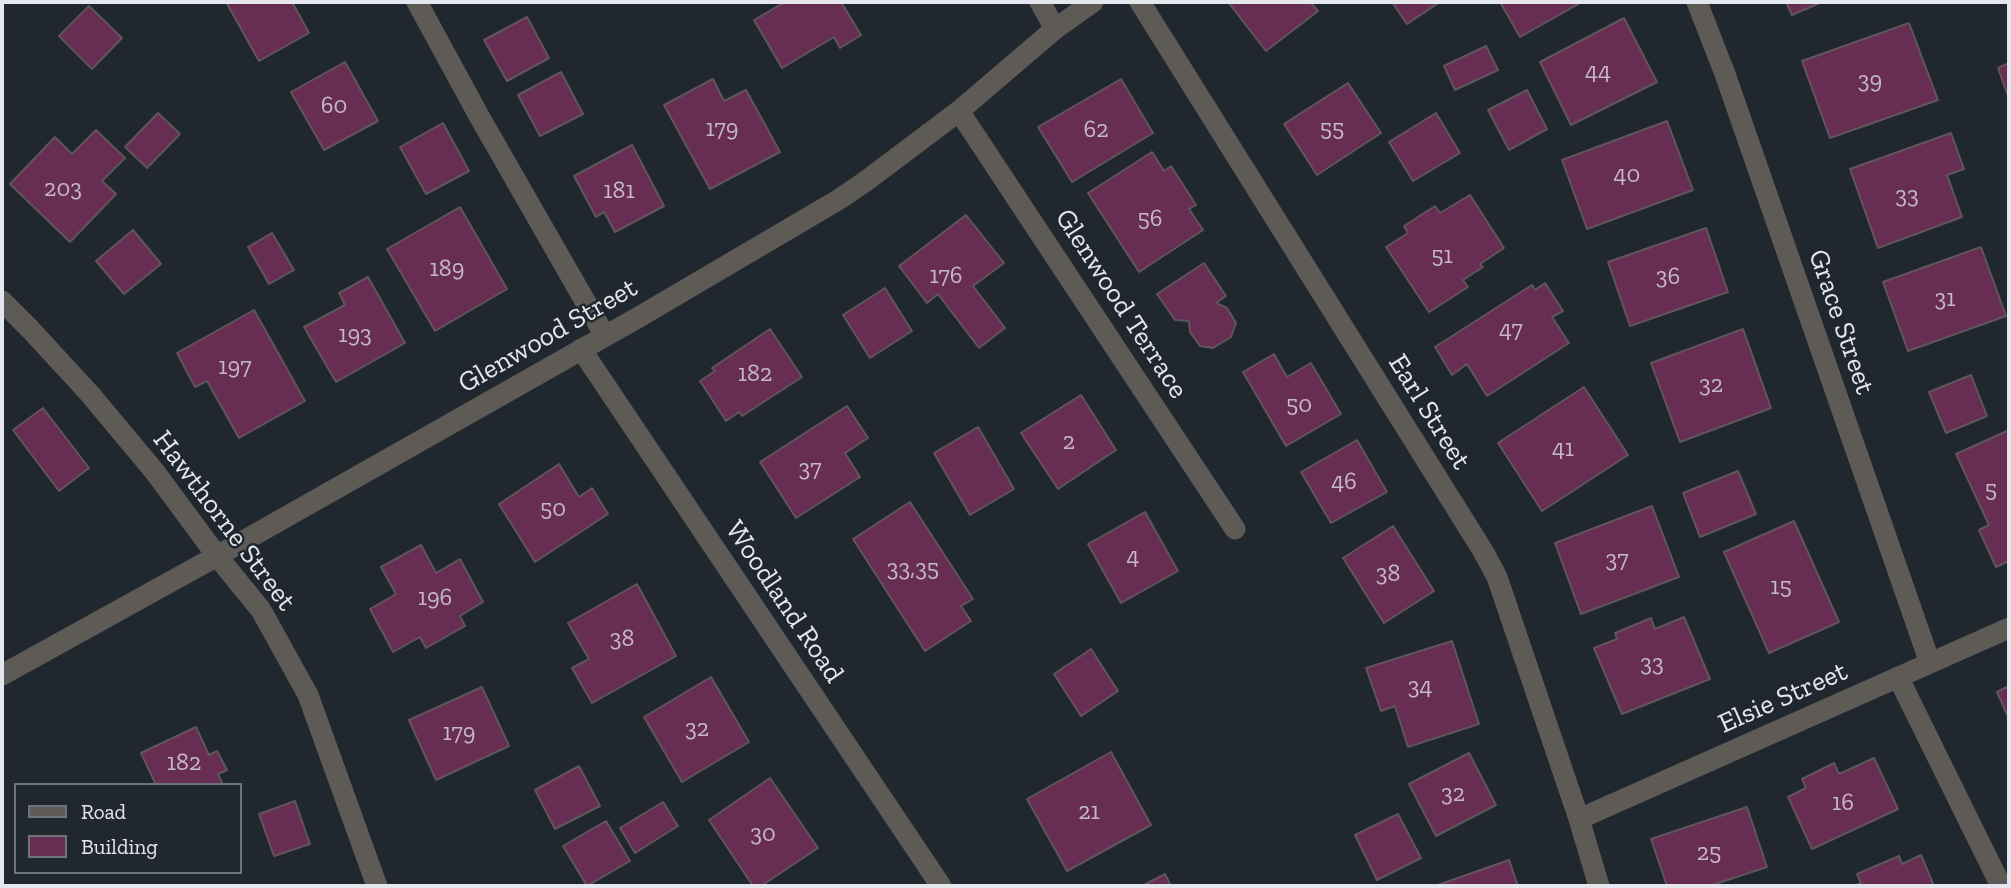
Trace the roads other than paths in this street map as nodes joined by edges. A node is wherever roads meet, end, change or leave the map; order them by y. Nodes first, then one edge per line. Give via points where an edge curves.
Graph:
1 (417, 2) edge
2 (1040, 2) edge
3 (1093, 2) edge
4 (1140, 2) edge
5 (1696, 2) edge
6 (1055, 29) junction
7 (960, 111) junction
8 (2, 301) edge
9 (605, 336) junction
10 (581, 349) junction
11 (1235, 529) dead end
12 (217, 556) junction
13 (2009, 628) edge
14 (1930, 663) junction
15 (2, 675) edge
16 (1898, 677) junction
17 (1579, 819) junction
18 (377, 886) edge
19 (940, 886) edge
20 (1599, 886) edge
21 (2001, 886) edge

1 - 9 street
2 - 6 street
3 - 6 street, Glenwood Street
4 - 17 street, Earl Street via 1490,563
5 - 14 street, Grace Street via 1730,87
6 - 7 street, Glenwood Street
7 - 9 street, Glenwood Street via 838,200
7 - 11 street, Glenwood Terrace
8 - 12 street, Hawthorne Street via 89,393
9 - 10 street, Glenwood Street
10 - 12 street, Glenwood Street
10 - 19 street, Woodland Road
12 - 15 street, Glenwood Street
12 - 18 street, Hawthorne Street via 261,610 308,695
13 - 14 street, Elsie Street
14 - 16 street, Elsie Street
16 - 17 street, Elsie Street
16 - 21 street
17 - 20 street, Earl Street

